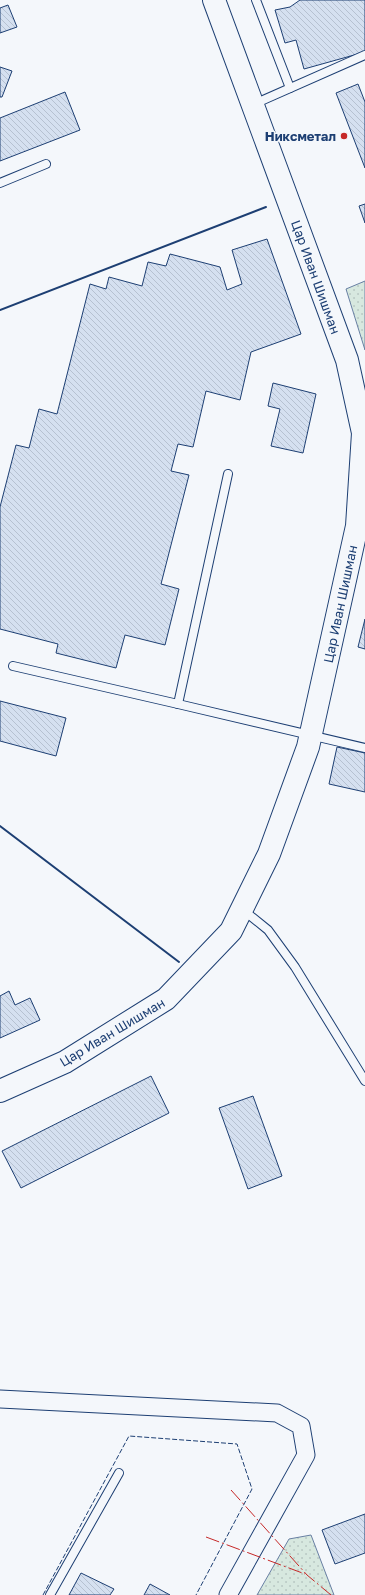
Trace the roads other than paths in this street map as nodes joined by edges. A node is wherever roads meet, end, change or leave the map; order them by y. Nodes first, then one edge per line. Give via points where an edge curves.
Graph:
1 (214, 0) edge
2 (256, 0) edge
3 (365, 56) edge
4 (290, 88) junction
5 (254, 104) junction
6 (46, 164) dead end
7 (0, 183) edge
8 (228, 474) dead end
9 (13, 666) dead end
10 (178, 704) junction
11 (311, 735) junction
12 (365, 748) edge
13 (242, 909) junction
14 (365, 1081) edge
15 (0, 1091) edge
16 (0, 1399) edge
17 (119, 1473) dead end
18 (50, 1595) edge
19 (228, 1595) edge

1 - 5 main road, Цар Иван Шишман
2 - 4 lane
3 - 4 lane
4 - 5 lane
5 - 11 main road, Цар Иван Шишман via 347,360 363,433 357,526
6 - 7 lane
8 - 10 lane
9 - 10 lane
10 - 11 lane
11 - 12 lane
11 - 13 main road, Цар Иван Шишман via 268,854
13 - 14 lane via 268,930 295,967
13 - 15 main road, Цар Иван Шишман via 231,931 166,999 65,1062
16 - 19 street via 277,1413 301,1426 306,1455
17 - 18 lane

